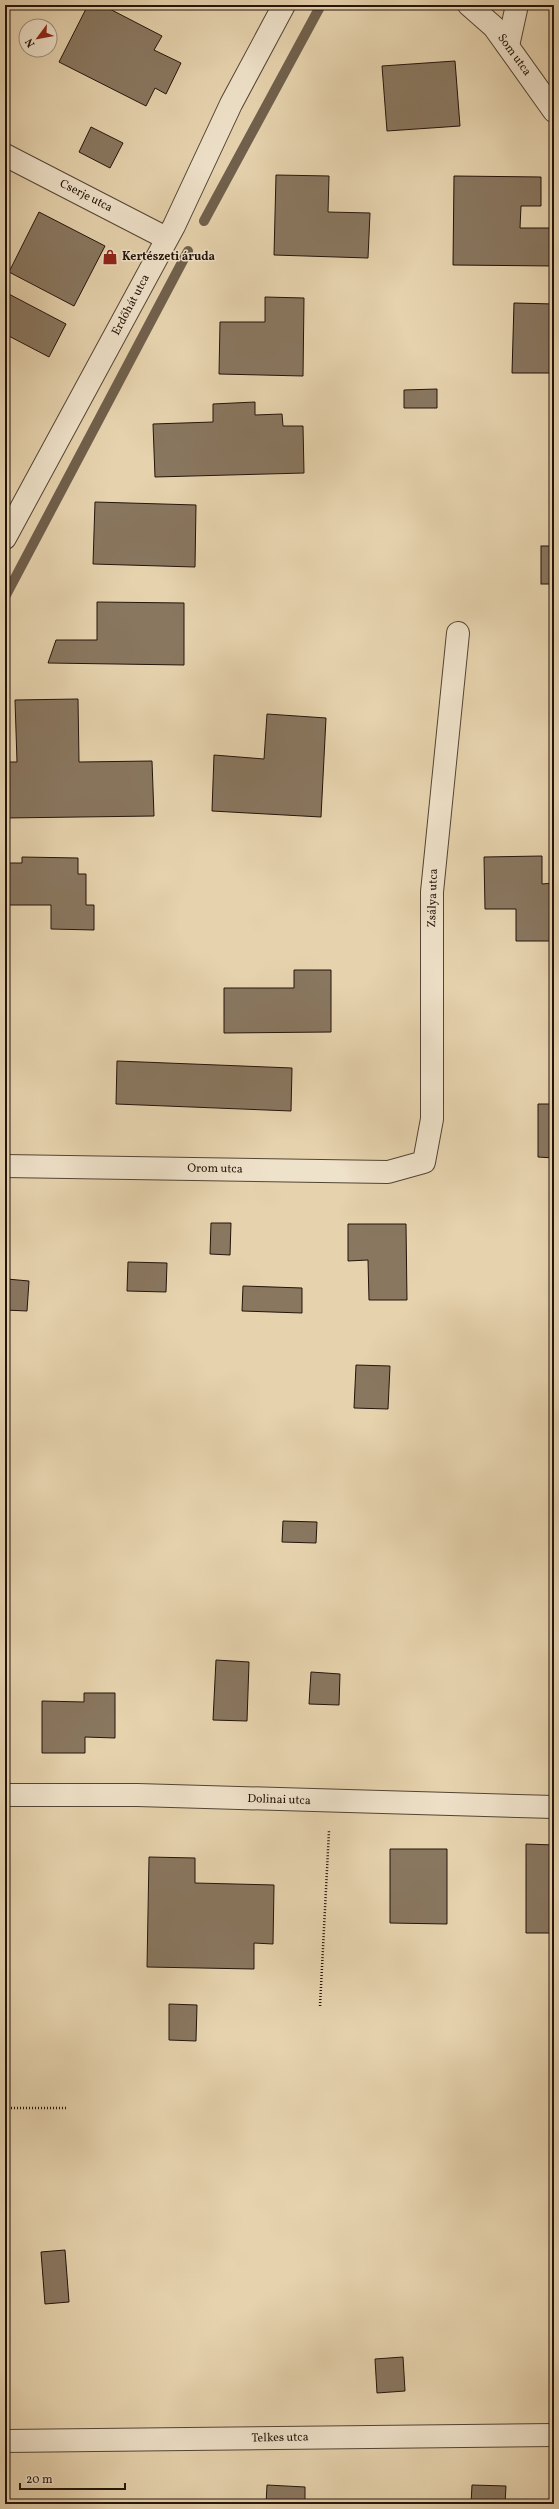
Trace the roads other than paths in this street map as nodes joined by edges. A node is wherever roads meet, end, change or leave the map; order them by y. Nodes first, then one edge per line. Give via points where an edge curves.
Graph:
1 (284, 5) edge
2 (469, 5) edge
3 (517, 5) edge
4 (508, 46) junction
5 (554, 111) edge
6 (5, 155) edge
7 (166, 238) junction
8 (5, 538) edge
9 (458, 633) dead end
10 (424, 1162) joint
11 (5, 1166) edge
12 (5, 1795) edge
13 (554, 1807) edge
14 (554, 2435) edge
15 (5, 2441) edge

1 - 7 street, Erdőhát utca via 231,104
2 - 4 street, Som utca via 494,27
3 - 4 street
4 - 5 street, Som utca
6 - 7 street, Cserje utca
7 - 8 street, Erdőhát utca
9 - 10 street, Zsálya utca via 432,892 432,1119
10 - 11 street, Orom utca via 388,1172
12 - 13 street, Dolinai utca via 137,1795
14 - 15 street, Telkes utca

